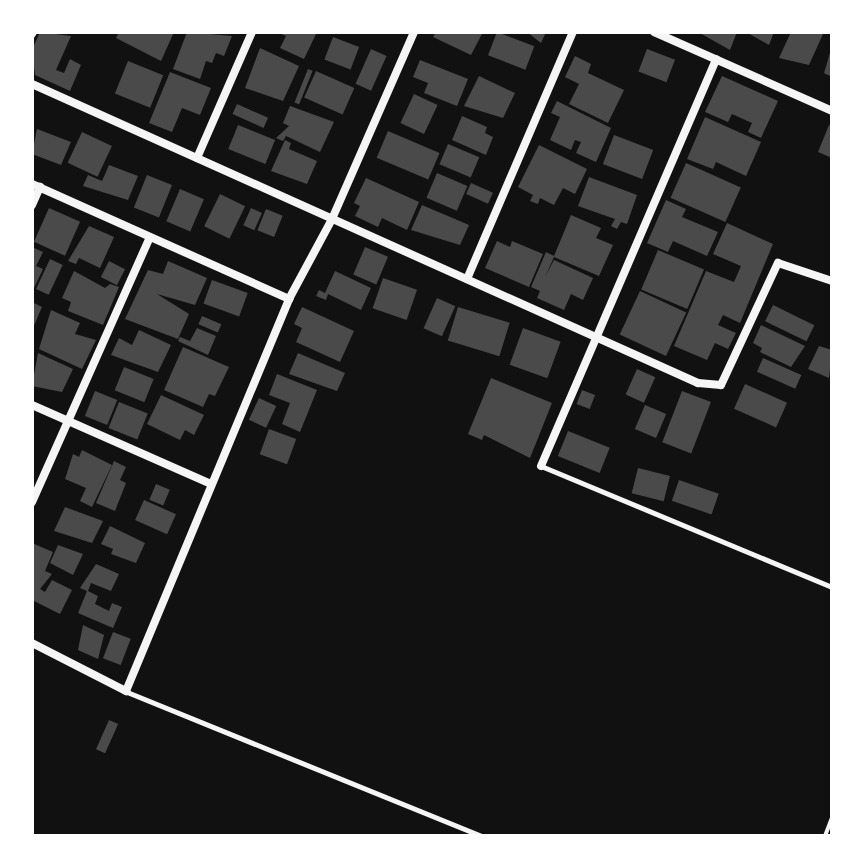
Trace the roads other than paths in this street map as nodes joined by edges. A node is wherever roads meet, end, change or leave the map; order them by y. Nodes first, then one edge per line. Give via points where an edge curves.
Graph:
1 (252, 32) edge
2 (414, 32) edge
3 (573, 32) edge
4 (654, 32) edge
5 (716, 59) junction
6 (32, 84) edge
7 (832, 111) edge
8 (197, 158) junction
9 (36, 186) edge
10 (32, 205) edge
11 (332, 219) junction
12 (150, 237) junction
13 (467, 279) junction
14 (832, 281) edge
15 (289, 299) junction
16 (598, 338) junction
17 (32, 405) edge
18 (69, 420) junction
19 (541, 466) joint
20 (211, 484) junction
21 (32, 502) edge
22 (832, 587) edge
23 (32, 643) edge
24 (126, 691) junction
25 (481, 836) edge

1 - 8 street
2 - 11 street
3 - 13 street
4 - 5 street
5 - 7 street
5 - 16 street
6 - 8 street
8 - 11 street
9 - 10 street
9 - 12 street
11 - 13 street
11 - 15 street
12 - 15 street
12 - 18 street
13 - 16 street
14 - 16 street via 778,263 721,385 698,383
15 - 20 street
16 - 19 street
17 - 18 street
18 - 20 street
18 - 21 street
19 - 22 lane
20 - 24 street
23 - 24 street
24 - 25 lane

